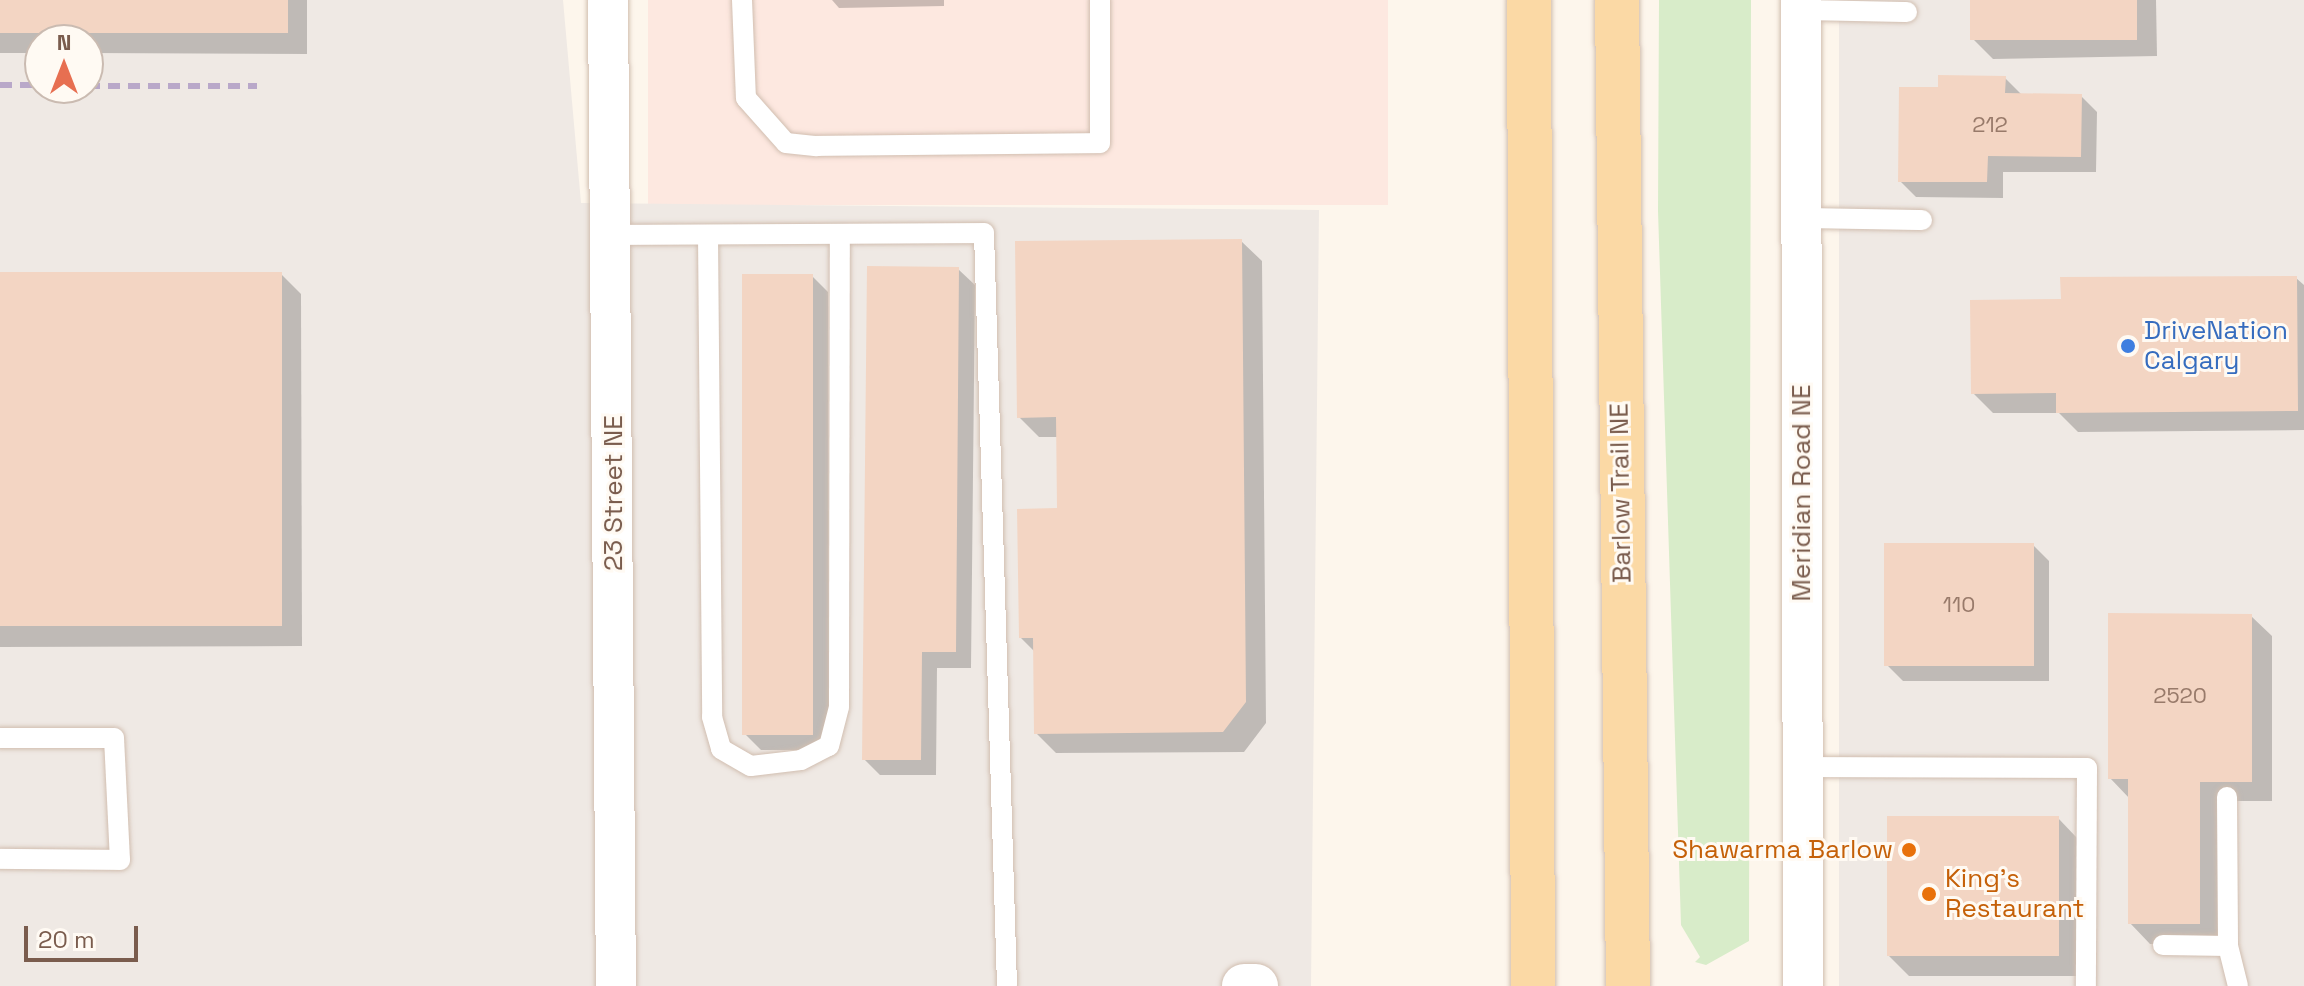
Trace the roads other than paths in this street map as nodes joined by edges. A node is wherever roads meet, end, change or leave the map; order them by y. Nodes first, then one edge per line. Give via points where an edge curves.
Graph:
1 (608, 0) edge
2 (742, 0) edge
3 (1100, 0) edge
4 (1529, 0) edge
5 (1617, 0) edge
6 (1801, 5) edge
7 (1907, 12) dead end
8 (1802, 218) junction
9 (1922, 220) dead end
10 (840, 234) junction
11 (613, 235) junction
12 (708, 235) junction
13 (0, 738) edge
14 (1802, 767) junction
15 (2227, 797) dead end
16 (0, 859) edge
17 (2163, 945) dead end
18 (2228, 946) junction
19 (616, 986) edge
20 (1007, 986) edge
21 (1244, 986) edge
22 (1256, 986) edge
23 (1533, 986) edge
24 (1628, 986) edge
25 (1803, 986) edge
26 (2086, 986) edge
27 (2238, 986) edge

1 - 11 street, 23 Street NE
2 - 3 lane via 746,98 786,143 817,146 1100,143
4 - 23 main road
5 - 24 main road, Barlow Trail NE
6 - 7 lane
6 - 8 street, Meridian Road NE
8 - 9 lane
8 - 14 street, Meridian Road NE
10 - 12 lane
10 - 12 lane via 839,707 829,746 801,760 751,766 721,749 712,717
10 - 20 lane via 984,233
11 - 12 lane
11 - 19 street, 23 Street NE
13 - 16 lane via 114,738 120,860
14 - 25 street, Meridian Road NE
14 - 26 lane via 2087,768
15 - 18 lane
17 - 18 lane
18 - 27 lane
21 - 22 street

